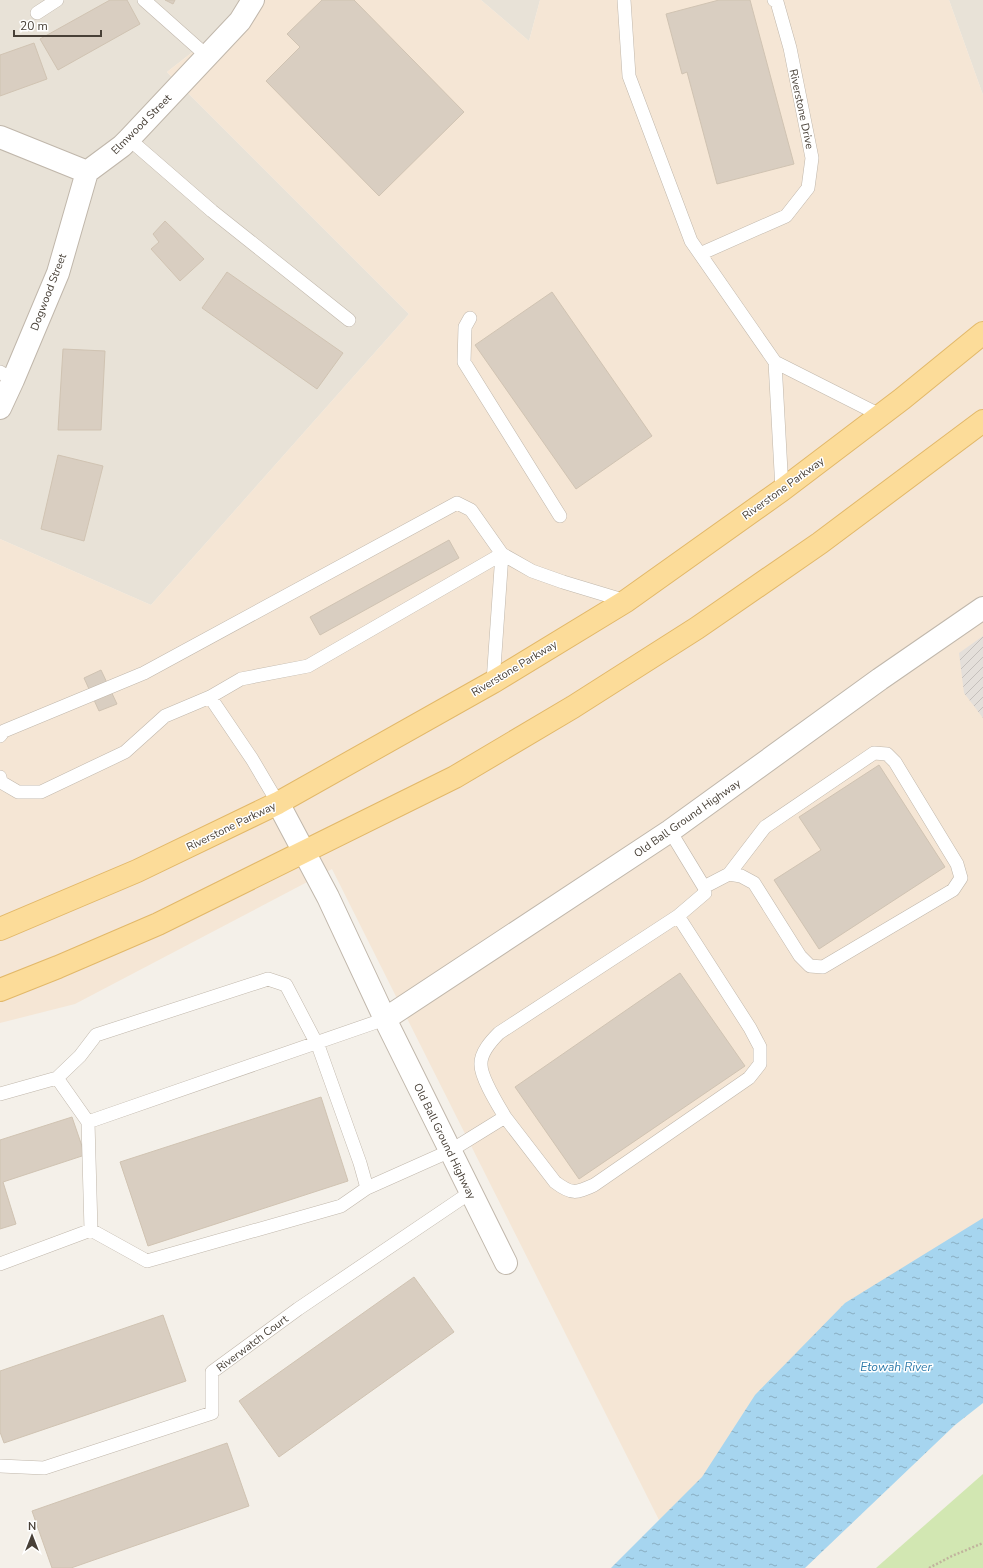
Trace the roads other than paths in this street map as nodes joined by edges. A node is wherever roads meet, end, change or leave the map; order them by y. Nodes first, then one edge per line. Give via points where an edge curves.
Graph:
1 (57, 0) edge
2 (144, 0) edge
3 (253, 0) edge
4 (624, 0) edge
5 (774, 0) edge
6 (37, 13) dead end
7 (207, 56) junction
8 (0, 137) edge
9 (129, 139) junction
10 (87, 172) junction
11 (700, 254) junction
12 (470, 318) dead end
13 (349, 320) dead end
14 (983, 333) edge
15 (775, 362) junction
16 (7, 376) edge
17 (0, 408) edge
18 (880, 415) junction
19 (983, 421) edge
20 (782, 490) junction
21 (560, 516) dead end
22 (502, 554) junction
23 (626, 600) junction
24 (983, 608) edge
25 (493, 682) junction
26 (210, 696) junction
27 (0, 736) edge
28 (0, 777) edge
29 (278, 803) junction
30 (670, 831) junction
31 (304, 852) junction
32 (729, 874) junction
33 (704, 887) junction
34 (678, 916) junction
35 (0, 929) edge
36 (0, 990) edge
37 (385, 1019) junction
38 (316, 1042) junction
39 (57, 1078) junction
40 (0, 1094) edge
41 (504, 1117) junction
42 (88, 1122) junction
43 (450, 1151) junction
44 (367, 1188) junction
45 (471, 1192) junction
46 (91, 1230) junction
47 (0, 1264) edge
48 (506, 1264) dead end
49 (0, 1466) edge

1 - 6 lane
2 - 7 lane
3 - 7 street, Elmwood Street via 240,21
4 - 11 lane via 629,76 691,241
5 - 11 lane, Riverstone Drive via 777,2 790,48 812,158 808,188 786,216
7 - 9 street, Elmwood Street
8 - 10 street
9 - 10 street, Elmwood Street
9 - 13 lane via 212,211
10 - 16 street, Dogwood Street via 58,273
11 - 15 lane
12 - 21 lane via 465,327 464,362
14 - 18 main road, Riverstone Parkway
15 - 18 lane
15 - 20 lane
16 - 17 street, Dogwood Street
18 - 20 main road, Riverstone Parkway
19 - 31 main road via 820,543 698,628 574,707 455,777
20 - 23 main road, Riverstone Parkway
22 - 23 lane via 532,571
22 - 25 lane
22 - 26 lane via 308,666 241,679
22 - 27 lane via 471,510 457,503 144,672 4,731
23 - 25 main road, Riverstone Parkway
24 - 30 street, Old Ball Ground Highway
25 - 29 main road, Riverstone Parkway
26 - 28 lane via 165,716 125,752 41,792 18,792 1,782
26 - 29 lane
29 - 31 street, Old Ball Ground Highway
29 - 35 main road, Riverstone Parkway via 137,871
30 - 33 lane
30 - 37 street, Old Ball Ground Highway
31 - 36 main road via 158,924
31 - 37 street, Old Ball Ground Highway
32 - 32 lane via 754,883 800,956 810,966 824,967 953,890 961,878 957,864 895,762 887,754 874,753 765,827
32 - 33 lane
33 - 34 lane via 706,893
34 - 41 lane via 498,1033 486,1048 481,1065 487,1086
34 - 41 lane via 760,1047 760,1064 749,1078 594,1185 578,1192 564,1189 555,1182
37 - 38 lane
37 - 43 street, Old Ball Ground Highway
38 - 39 lane via 286,985 268,979 96,1035 80,1056
38 - 42 lane
38 - 44 lane
39 - 40 lane
39 - 42 lane
41 - 43 lane
42 - 46 lane
43 - 44 lane
43 - 45 street, Old Ball Ground Highway
44 - 46 lane via 342,1206 146,1261
45 - 48 street, Old Ball Ground Highway
45 - 49 lane, Riverwatch Court via 298,1309 212,1372 212,1413 44,1468
46 - 47 lane

